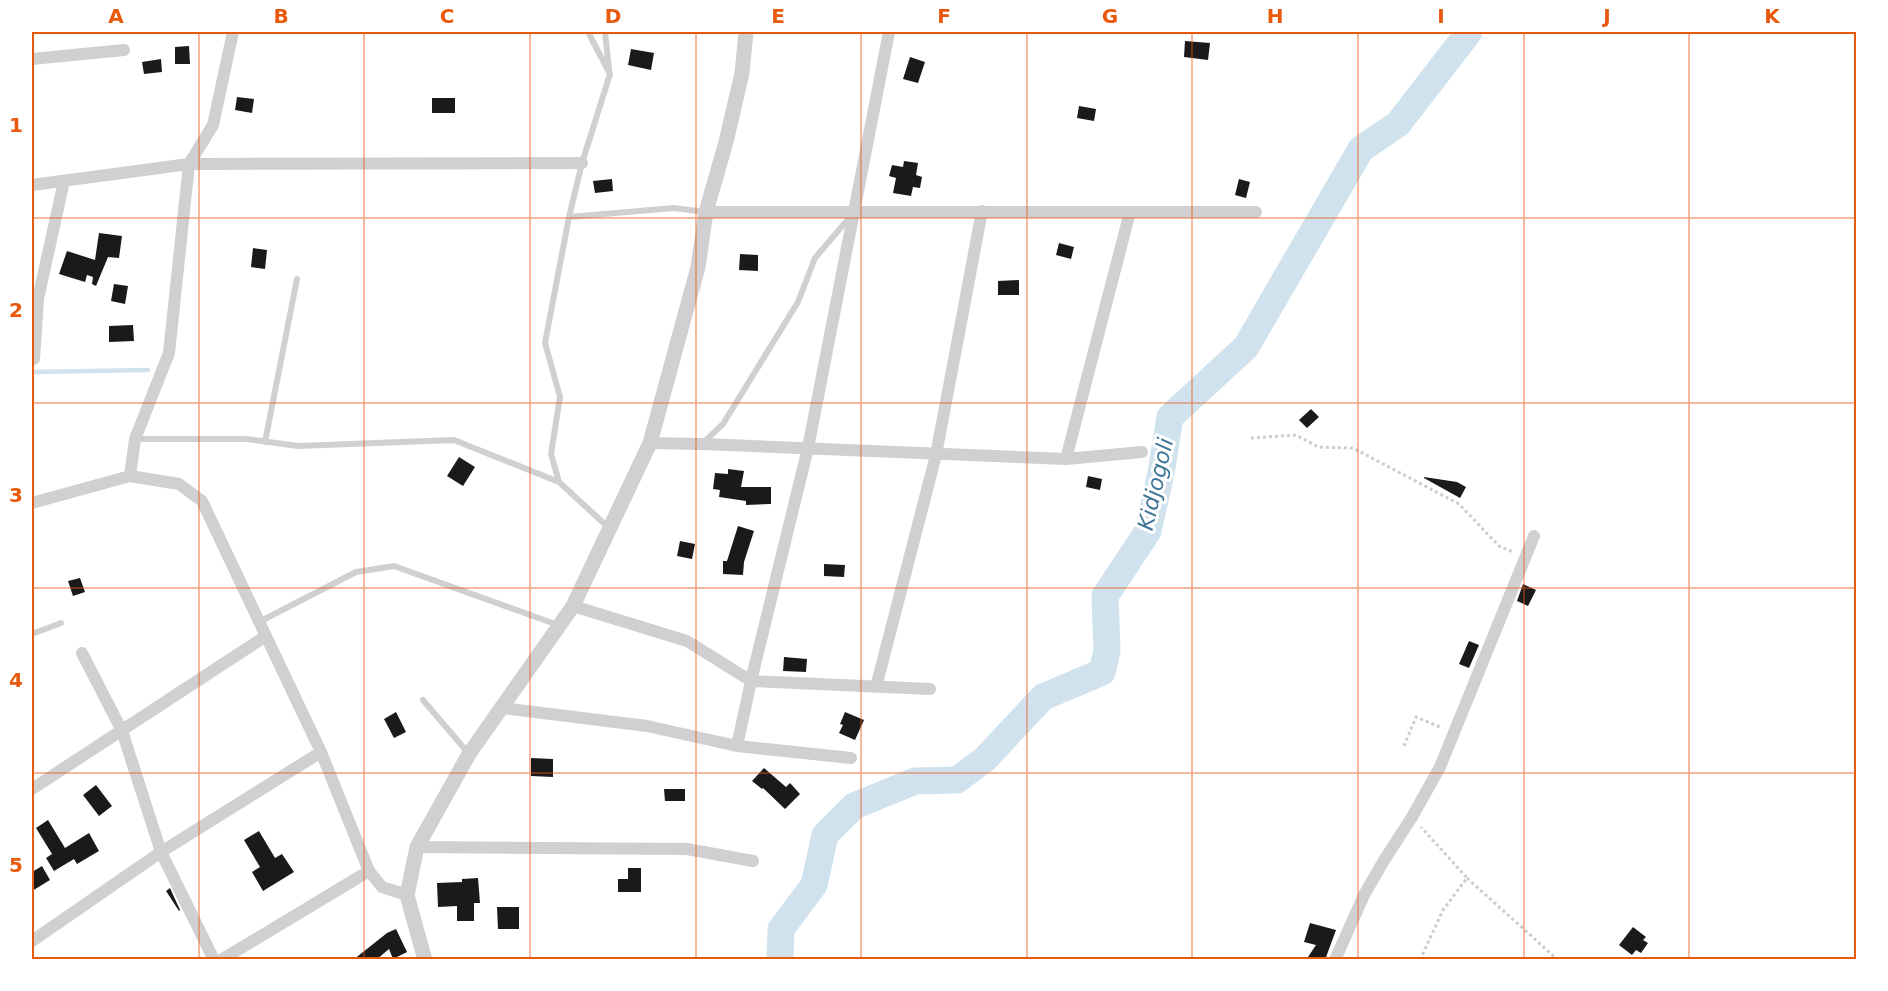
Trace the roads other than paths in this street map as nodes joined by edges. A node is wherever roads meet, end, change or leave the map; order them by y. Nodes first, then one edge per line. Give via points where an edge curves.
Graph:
1 (233, 32) edge
2 (588, 32) edge
3 (605, 32) edge
4 (746, 32) edge
5 (889, 32) edge
6 (124, 50) dead end
7 (32, 59) edge
8 (610, 74) junction
9 (582, 163) junction
10 (189, 164) junction
11 (64, 182) junction
12 (32, 185) edge
13 (855, 211) junction
14 (982, 211) junction
15 (706, 212) junction
16 (1130, 212) junction
17 (1256, 212) dead end
18 (568, 217) junction
19 (297, 279) dead end
20 (34, 359) dead end
21 (135, 439) junction
22 (265, 442) junction
23 (650, 443) junction
24 (703, 444) junction
25 (808, 448) junction
26 (1142, 452) dead end
27 (936, 455) junction
28 (1066, 459) junction
29 (130, 476) junction
30 (558, 482) junction
31 (32, 503) edge
32 (610, 528) junction
33 (1534, 536) dead end
34 (573, 606) junction
35 (258, 622) junction
36 (61, 623) dead end
37 (559, 626) junction
38 (32, 634) edge
39 (266, 636) junction
40 (82, 653) dead end
41 (751, 681) junction
42 (876, 687) junction
43 (930, 688) dead end
44 (423, 700) dead end
45 (502, 708) junction
46 (122, 731) junction
47 (737, 746) junction
48 (321, 752) junction
49 (470, 754) junction
50 (851, 758) dead end
51 (32, 789) edge
52 (417, 847) junction
53 (161, 852) junction
54 (753, 861) dead end
55 (369, 871) junction
56 (407, 895) junction
57 (32, 941) edge
58 (214, 960) edge
59 (221, 960) edge
60 (424, 960) edge
61 (1335, 960) edge

1 - 10 street via 213,125
2 - 8 lane
3 - 8 lane
4 - 15 street via 742,73
5 - 13 street
6 - 7 street
8 - 9 lane
9 - 10 street
9 - 18 lane
10 - 11 street
10 - 21 street via 169,352
11 - 12 street
11 - 20 street via 38,299
13 - 14 street
13 - 15 street
13 - 24 lane via 815,258 798,302 723,424
13 - 25 street
14 - 16 street
14 - 27 street
15 - 18 lane via 674,208
15 - 23 street via 698,267
16 - 17 street
16 - 28 street
18 - 30 lane via 545,343 560,397 551,454
19 - 22 lane
21 - 22 lane
21 - 29 street
22 - 30 lane via 298,446 454,440
23 - 24 street
23 - 32 street
24 - 25 street
25 - 27 street
25 - 41 street
26 - 28 street
27 - 28 street
27 - 42 street
29 - 31 street
29 - 35 street via 179,484 202,501
30 - 32 lane
32 - 34 street
33 - 61 street via 1440,768 1383,862
34 - 37 street
34 - 41 street via 687,641
35 - 37 lane via 356,572 394,566
35 - 39 street
36 - 38 lane
37 - 45 street
39 - 46 street
39 - 48 street
40 - 46 street
41 - 42 street
41 - 47 street
42 - 43 street
44 - 49 lane
45 - 47 street via 648,726
45 - 49 street
46 - 51 street
46 - 53 street
47 - 50 street
48 - 53 street
48 - 55 street
49 - 52 street
52 - 54 street via 687,849
52 - 56 street
53 - 57 street
53 - 58 street
55 - 56 street via 382,887
55 - 59 street
56 - 60 street

